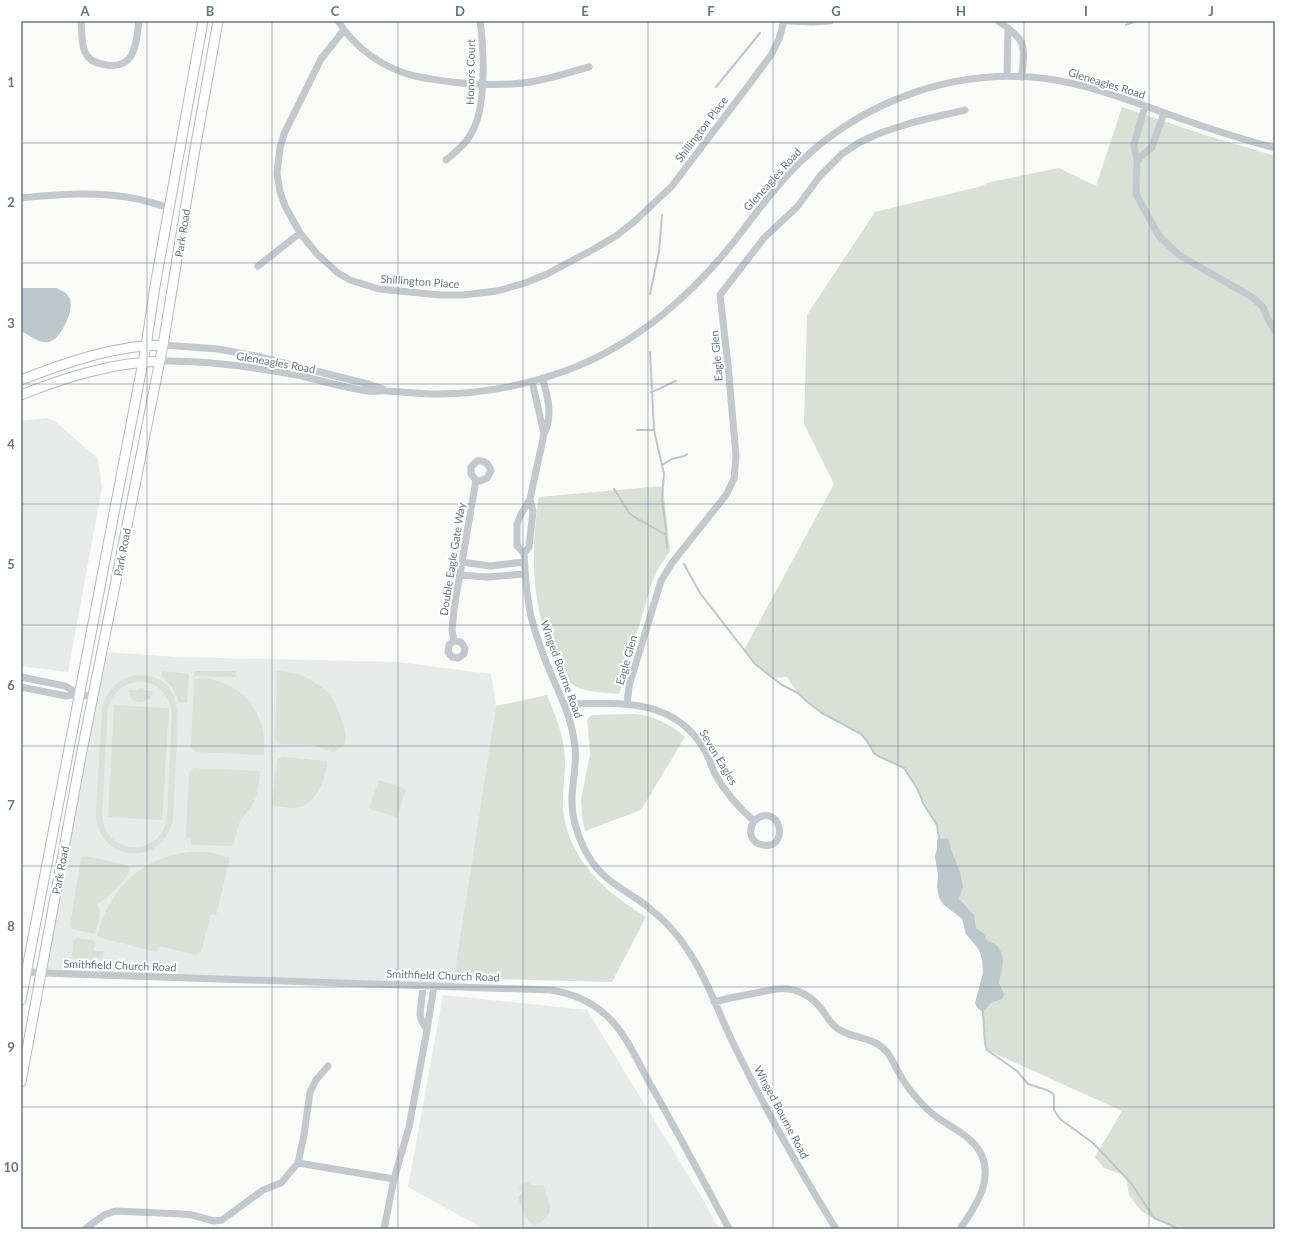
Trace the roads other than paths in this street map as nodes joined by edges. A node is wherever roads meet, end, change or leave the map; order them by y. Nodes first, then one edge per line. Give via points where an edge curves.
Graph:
1 (81, 21) edge
2 (140, 21) edge
3 (202, 21) edge
4 (218, 21) edge
5 (338, 21) edge
6 (480, 21) edge
7 (784, 21) edge
8 (789, 21) edge
9 (830, 21) edge
10 (998, 21) edge
11 (1008, 28) junction
12 (344, 30) junction
13 (590, 67) dead end
14 (1007, 76) junction
15 (1022, 77) junction
16 (482, 85) junction
17 (1145, 106) junction
18 (965, 110) dead end
19 (1164, 113) junction
20 (1275, 148) edge
21 (446, 160) dead end
22 (1137, 160) junction
23 (21, 198) edge
24 (170, 208) junction
25 (300, 233) junction
26 (258, 266) dead end
27 (1275, 331) edge
28 (163, 345) junction
29 (146, 346) junction
30 (160, 361) junction
31 (143, 362) junction
32 (542, 378) junction
33 (21, 380) edge
34 (532, 381) junction
35 (387, 391) junction
36 (21, 395) edge
37 (544, 434) junction
38 (476, 480) dead end
39 (530, 499) junction
40 (524, 553) junction
41 (462, 562) junction
42 (524, 562) junction
43 (525, 574) junction
44 (459, 575) junction
45 (454, 641) dead end
46 (21, 677) edge
47 (21, 687) edge
48 (79, 694) junction
49 (93, 697) junction
50 (565, 704) junction
51 (627, 704) junction
52 (754, 821) junction
53 (24, 971) edge
54 (40, 973) junction
55 (423, 986) junction
56 (434, 986) junction
57 (21, 1000) edge
58 (714, 1002) junction
59 (427, 1030) junction
60 (328, 1066) dead end
61 (21, 1082) edge
62 (298, 1163) junction
63 (394, 1179) junction
64 (85, 1229) edge
65 (384, 1229) edge
66 (729, 1229) edge
67 (836, 1229) edge
68 (960, 1229) edge

1 - 2 street via 88,57 94,62 109,66 119,65 131,57
3 - 24 main road, Park Road
4 - 28 main road, Park Road
5 - 12 street
6 - 16 street, Honors Court via 483,44
7 - 25 street, Shillington Place via 771,55 664,195 616,236 547,274 518,286 483,294 440,295 379,289 360,284 338,273 317,254
8 - 9 street
10 - 11 street
11 - 14 street
11 - 15 street via 1022,42
12 - 16 street via 374,58 404,73 427,79
12 - 25 street, Shillington Place via 321,59 290,119 280,148 277,173 280,192
13 - 16 street via 531,82
14 - 15 street, Gleneagles Road
14 - 32 street, Gleneagles Road via 965,80 917,91 887,103 839,130 793,169 714,266 678,302 639,332 604,353 581,365
15 - 17 street, Gleneagles Road via 1058,80 1093,88
16 - 21 street, Honors Court via 480,112 474,128 465,143
17 - 19 street, Gleneagles Road
17 - 22 street via 1134,145
18 - 51 street, Eagle Glen via 880,133 842,154 820,176 797,207 764,238 720,295 736,456 734,479 726,495 672,563 661,581 629,686
19 - 20 street, Gleneagles Road
19 - 22 street via 1152,147
22 - 27 street via 1136,194 1159,236 1180,255 1252,297 1263,307
23 - 24 street via 94,194 136,199
24 - 29 main road, Park Road
25 - 26 street
28 - 29 main road
28 - 30 main road, Park Road
28 - 35 street, Gleneagles Road via 218,349 256,356
29 - 31 main road, Park Road
29 - 33 main road via 63,364
30 - 31 main road
30 - 35 street, Gleneagles Road via 194,360 258,368 365,391
30 - 49 main road, Park Road
31 - 36 main road via 89,371
31 - 48 main road, Park Road
32 - 34 street, Gleneagles Road
32 - 37 street, Winged Bourne Road via 547,394 549,418 549,425
34 - 35 street, Gleneagles Road via 498,389 456,394
34 - 37 street, Winged Bourne Road
37 - 39 street, Winged Bourne Road
38 - 41 street, Double Eagle Gate Way
39 - 40 street, Winged Bourne Road via 533,511 529,547
39 - 40 street, Winged Bourne Road via 517,524 517,546
40 - 42 street, Winged Bourne Road
41 - 42 street via 490,566
41 - 44 street, Double Eagle Gate Way
42 - 43 street, Winged Bourne Road
43 - 44 street
43 - 50 street, Winged Bourne Road via 530,611 538,641
44 - 45 street, Double Eagle Gate Way via 452,630
46 - 48 street via 64,686
47 - 48 street via 66,696
48 - 49 street
48 - 53 main road, Park Road
49 - 54 main road, Park Road
50 - 51 street, Seven Eagles
50 - 58 street, Winged Bourne Road via 576,749 573,809 577,833 586,853 594,866 612,883 647,906 672,930 697,964
51 - 52 street, Seven Eagles via 653,708 687,728 704,750 730,797
52 - 52 street via 750,832 756,842 767,846 777,840 780,830 775,819 764,816
53 - 54 street, Smithfield Church Road
53 - 57 main road, Park Road
54 - 55 street, Smithfield Church Road
54 - 61 main road, Park Road
55 - 56 street, Smithfield Church Road
55 - 59 street via 420,1015
56 - 59 street
56 - 66 street, Smithfield Church Road via 559,991 584,1000 600,1010 622,1035
58 - 67 street, Winged Bourne Road via 770,1114
58 - 68 street via 790,988 814,1000 838,1028 871,1040 883,1048 907,1087 918,1099 940,1120 972,1142 982,1156 985,1173 982,1191
59 - 63 street via 409,1127
60 - 62 street via 310,1092
62 - 63 street
62 - 64 street via 280,1183 263,1190 222,1220 192,1215 115,1211 104,1215
63 - 65 street

